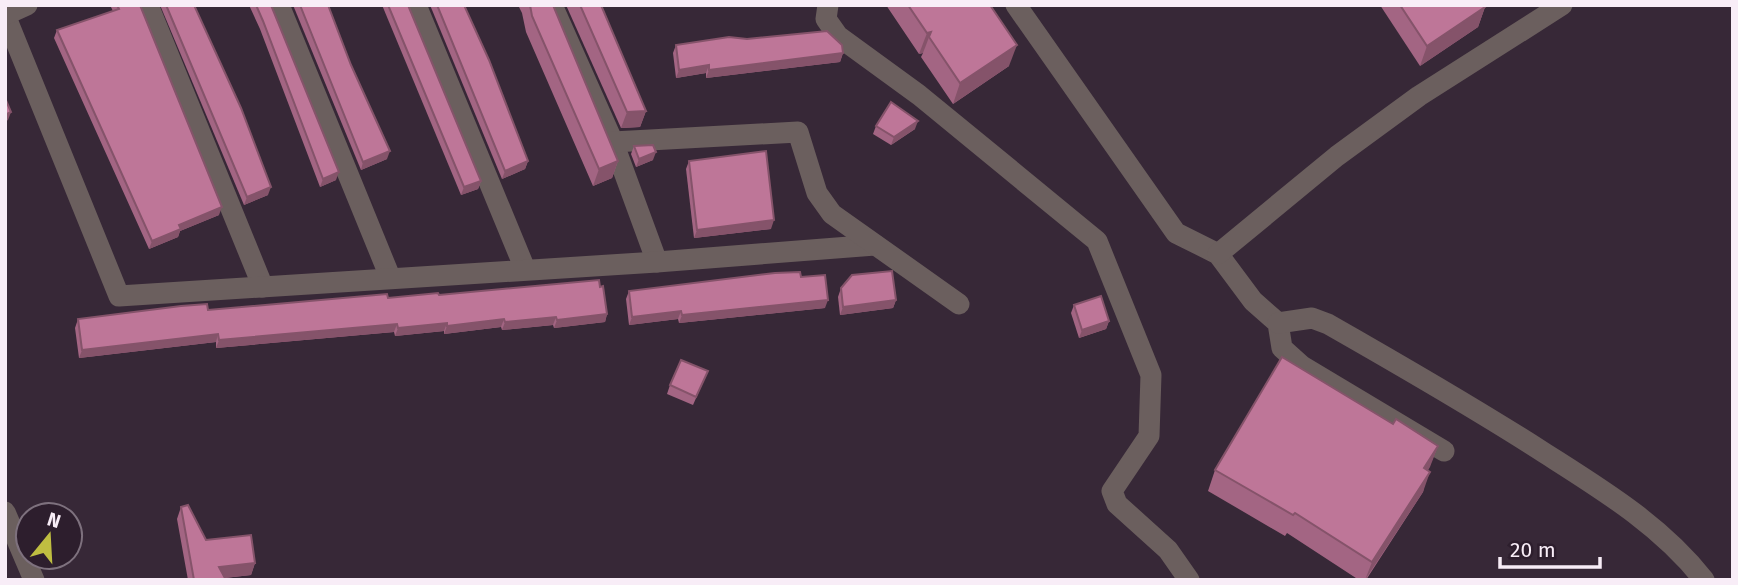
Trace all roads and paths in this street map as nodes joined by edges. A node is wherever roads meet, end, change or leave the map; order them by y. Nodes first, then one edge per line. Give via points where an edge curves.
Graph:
1 (27, 5) edge
2 (148, 5) edge
3 (279, 5) edge
4 (416, 5) edge
5 (552, 5) edge
6 (828, 5) edge
7 (1016, 5) edge
8 (1562, 5) edge
9 (5, 15) edge
10 (613, 142) junction
11 (874, 245) junction
12 (1217, 254) junction
13 (657, 262) junction
14 (525, 269) junction
15 (390, 277) junction
16 (263, 288) junction
17 (959, 304) dead end
18 (1278, 323) junction
19 (1444, 452) dead end
20 (5, 512) edge
21 (34, 580) edge
22 (1189, 580) edge
23 (1704, 580) edge

1 - 9 street
2 - 16 street
3 - 15 street
4 - 14 street
5 - 10 street
6 - 22 street via 826,19 838,36 919,95 1097,241 1152,375 1149,436 1112,491 1117,505 1168,550
7 - 12 street via 1176,233
8 - 12 street via 1419,96
9 - 16 street via 119,296
10 - 11 street via 797,132 817,193 832,214
10 - 13 street
11 - 13 street
11 - 17 street
12 - 18 street via 1252,301
13 - 14 street
14 - 15 street
15 - 16 street
18 - 19 street via 1282,348 1301,366
18 - 23 street via 1312,318 1328,324 1520,437 1629,506
20 - 21 street

